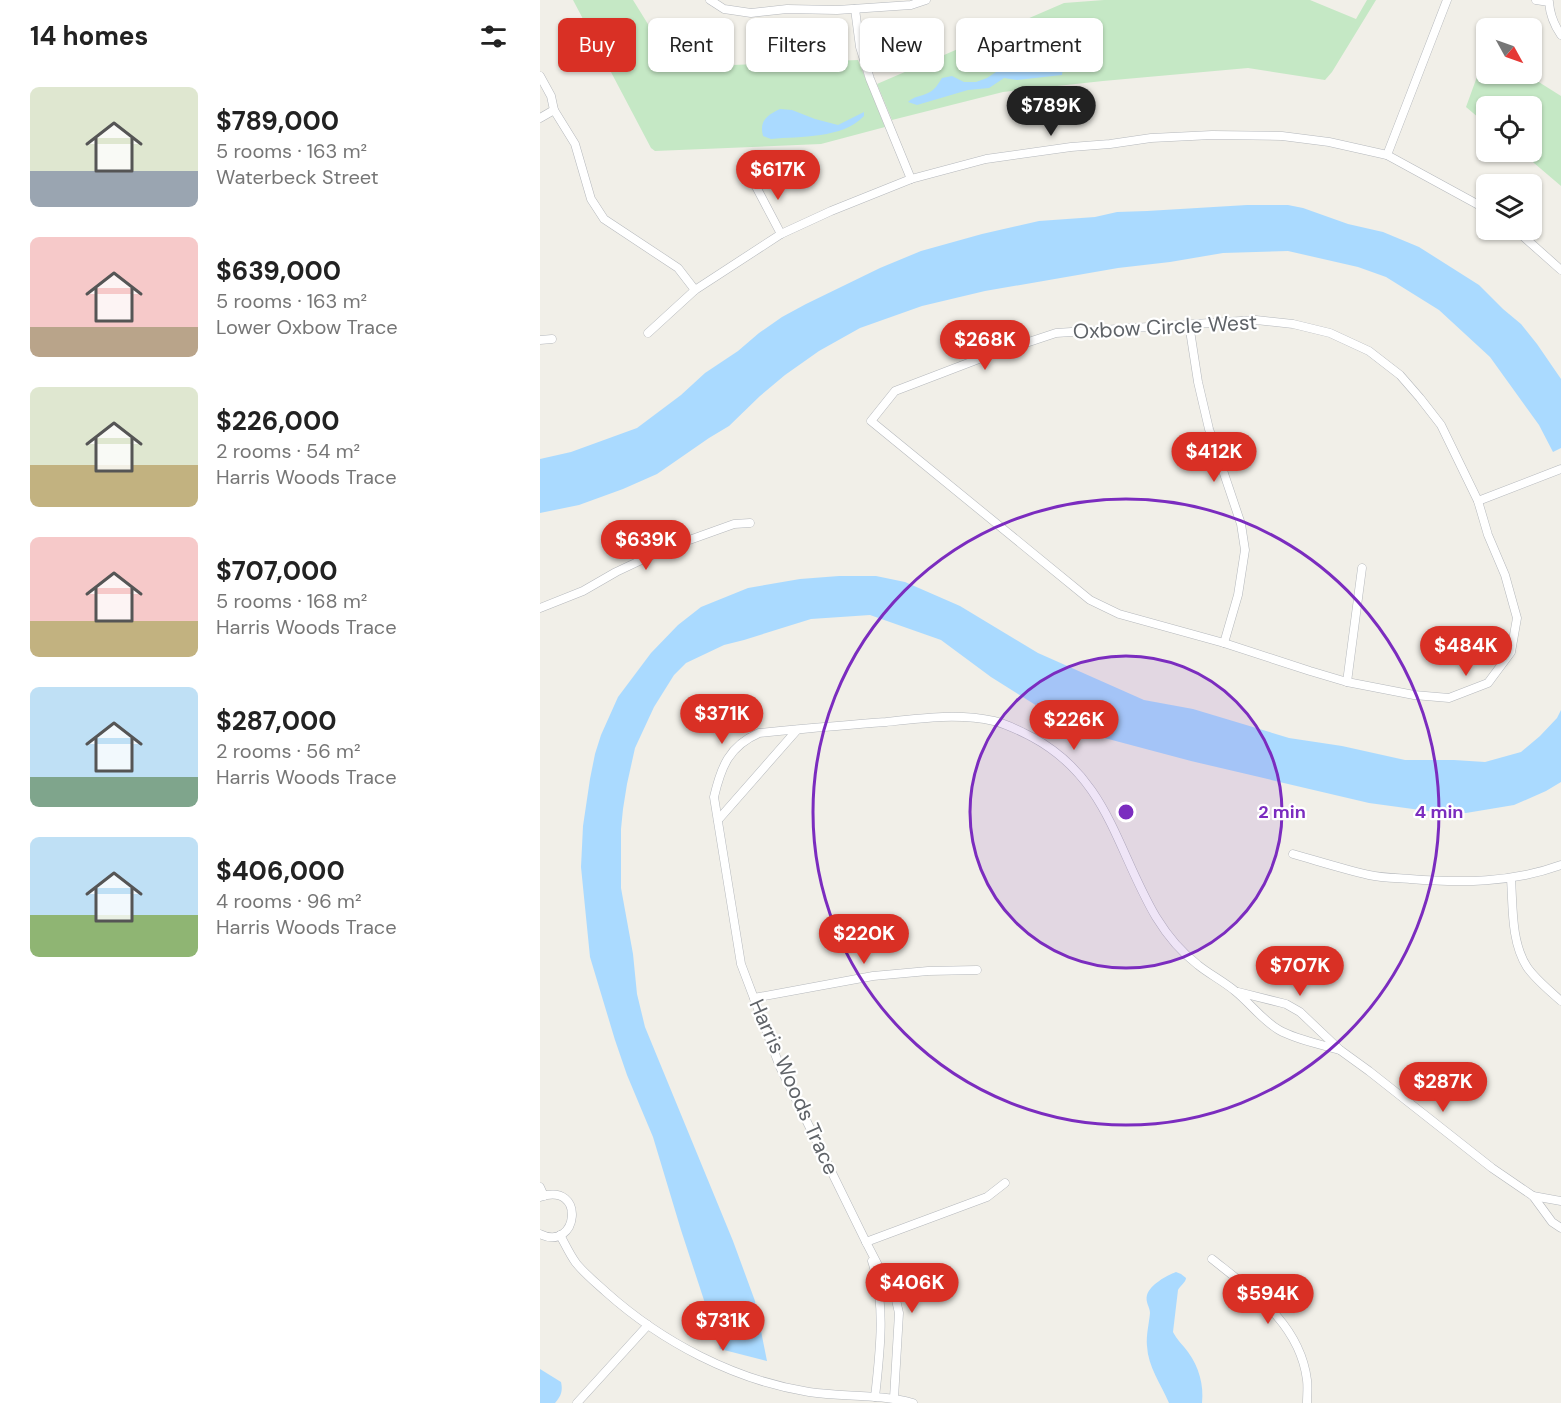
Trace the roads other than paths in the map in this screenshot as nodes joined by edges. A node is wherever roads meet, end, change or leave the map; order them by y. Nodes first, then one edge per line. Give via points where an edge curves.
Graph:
1 (710, 0) edge
2 (926, 0) edge
3 (1447, 0) edge
4 (1536, 0) edge
5 (855, 9) junction
6 (1561, 35) edge
7 (540, 76) edge
8 (554, 110) junction
9 (540, 117) edge
10 (1387, 155) junction
11 (752, 179) dead end
12 (911, 179) junction
13 (1476, 204) edge
14 (782, 234) junction
15 (1527, 240) edge
16 (1561, 270) edge
17 (695, 290) junction
18 (1189, 324) junction
19 (648, 333) dead end
20 (552, 339) dead end
21 (540, 340) edge
22 (1561, 469) edge
23 (1478, 501) junction
24 (750, 523) dead end
25 (1362, 568) dead end
26 (540, 608) edge
27 (1224, 643) junction
28 (1347, 682) junction
29 (797, 730) junction
30 (718, 820) junction
31 (1293, 854) dead end
32 (1561, 865) edge
33 (1511, 879) junction
34 (977, 970) dead end
35 (1235, 991) junction
36 (754, 998) junction
37 (1561, 1001) edge
38 (1340, 1050) junction
39 (1005, 1183) dead end
40 (540, 1187) edge
41 (542, 1196) edge
42 (1533, 1196) junction
43 (1561, 1201) edge
44 (1561, 1228) edge
45 (540, 1234) edge
46 (560, 1235) junction
47 (866, 1242) junction
48 (1212, 1259) dead end
49 (648, 1325) junction
50 (875, 1397) junction
51 (894, 1398) junction
52 (577, 1403) edge
53 (913, 1403) edge
54 (1307, 1403) edge

1 - 5 street via 724,9 751,13
2 - 5 street via 911,6
3 - 10 street
4 - 6 street via 1549,2
5 - 12 street via 860,47 870,79
7 - 8 street
8 - 9 street
8 - 17 street via 574,144 591,199 604,219 678,268
10 - 12 street via 1282,136 1150,138 986,159
10 - 13 street
11 - 14 street
12 - 14 street
14 - 17 street
15 - 16 street
17 - 19 street
18 - 23 street, Oxbow Circle West via 1256,320 1293,324 1330,333 1369,351 1400,375 1441,425
18 - 27 street via 1209,429 1241,524 1245,550 1238,595
18 - 27 street, Oxbow Circle West via 1056,333 895,391 871,422 1090,600 1119,614
20 - 21 street
22 - 23 street
23 - 28 street, Oxbow Circle West via 1517,618 1511,652 1488,683 1449,698
24 - 26 street via 734,524 667,548
25 - 28 street
27 - 28 street, Oxbow Circle West
29 - 30 street
29 - 30 street, Harris Woods Trace via 759,733 735,747 718,779 714,797
29 - 35 street, Harris Woods Trace via 935,717 972,718 996,721 1042,743 1062,757 1093,790 1156,917 1171,938 1184,954
30 - 36 street, Harris Woods Trace via 741,964
31 - 33 street via 1371,875 1434,881
32 - 33 street
33 - 37 street via 1521,955 1528,969
34 - 36 street via 873,976
35 - 38 street, Harris Woods Trace via 1279,1030
35 - 38 street, Harris Woods Trace via 1286,1004
36 - 47 street, Harris Woods Trace via 780,1068
38 - 42 street, Harris Woods Trace
39 - 47 street via 987,1197
40 - 41 street
41 - 46 street via 558,1195 571,1207 571,1225
42 - 43 street, Harris Woods Trace
42 - 44 street, Harris Woods Trace
45 - 46 street via 552,1238
46 - 49 street via 575,1262 593,1281
47 - 50 street, Harris Woods Trace via 880,1302
47 - 51 street, Harris Woods Trace via 899,1313
48 - 54 street via 1255,1293 1291,1334 1301,1354
49 - 50 street via 708,1359 771,1385
49 - 52 street
50 - 51 street
51 - 53 street

